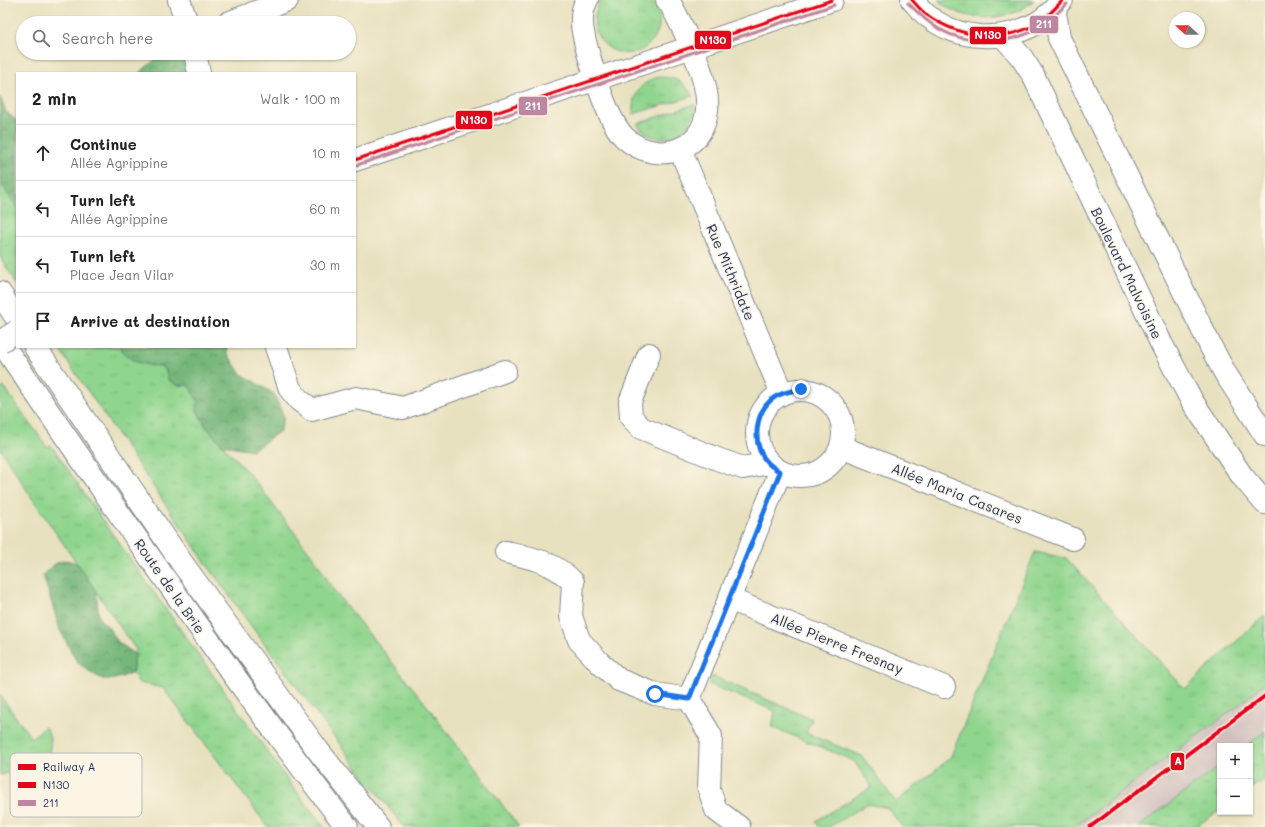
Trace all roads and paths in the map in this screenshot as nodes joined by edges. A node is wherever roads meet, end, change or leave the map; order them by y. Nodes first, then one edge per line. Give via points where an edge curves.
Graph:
1 (179, 0) edge
2 (287, 0) edge
3 (588, 0) edge
4 (667, 0) edge
5 (832, 0) edge
6 (912, 0) edge
7 (1058, 6) edge
8 (185, 16) edge
9 (246, 16) edge
10 (1002, 36) junction
11 (692, 48) junction
12 (196, 60) edge
13 (199, 72) edge
14 (596, 79) junction
15 (680, 149) junction
16 (356, 160) edge
17 (0, 293) edge
18 (16, 317) edge
19 (16, 332) edge
20 (0, 341) edge
21 (36, 348) edge
22 (276, 348) edge
23 (649, 354) dead end
24 (505, 371) dead end
25 (782, 394) junction
26 (1265, 435) edge
27 (841, 447) junction
28 (774, 468) junction
29 (1265, 503) edge
30 (1072, 539) dead end
31 (506, 552) dead end
32 (729, 599) junction
33 (944, 687) dead end
34 (689, 699) junction
35 (347, 827) edge
36 (378, 827) edge
37 (739, 827) edge

1 - 8 main road
2 - 9 main road
3 - 14 main road via 582,22
4 - 11 main road
5 - 11 main road
6 - 10 main road via 930,18 952,30 977,36
7 - 10 main road via 1038,23
7 - 26 main road via 1056,18 1059,38 1211,347
10 - 29 main road, Boulevard Malvoisine via 1033,75 1162,345 1192,401 1242,476
11 - 14 main road
11 - 15 main road via 706,95 707,110 704,126 696,139
12 - 13 main road
14 - 15 main road via 613,121 625,138 644,149 662,154
14 - 16 main road
15 - 25 main road, Rue Mithridate
17 - 18 main road
19 - 20 main road, bridge
20 - 35 main road, Route de la Brie via 229,671
21 - 36 main road, Route de la Brie via 182,563 317,749
22 - 24 main road via 290,389 312,410 356,398 403,408
23 - 28 main road via 630,402 632,417 641,428 742,468
25 - 27 main road via 801,389 826,398 836,408 842,420 844,434
25 - 28 main road via 774,398 764,409 758,422 760,451
27 - 28 main road via 834,460 823,470 809,476 794,476
27 - 30 main road, Allée Maria Casares
28 - 32 main road
31 - 34 main road via 537,559 564,572 573,582 570,616 579,640 619,680 655,694
32 - 33 main road, Allée Pierre Fresnay
32 - 34 main road
34 - 37 main road via 711,736 709,789 716,810

